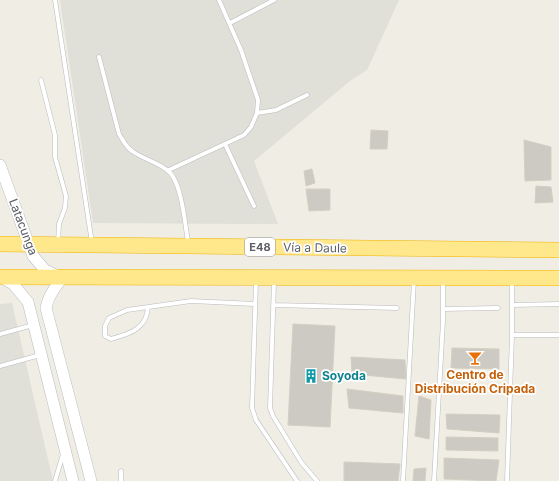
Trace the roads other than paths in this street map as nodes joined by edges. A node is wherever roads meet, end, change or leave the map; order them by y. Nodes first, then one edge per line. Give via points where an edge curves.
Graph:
1 (55, 0) edge
2 (219, 0) edge
3 (274, 0) edge
4 (230, 23) junction
5 (99, 57) dead end
6 (42, 80) dead end
7 (307, 96) dead end
8 (258, 113) junction
9 (225, 144) junction
10 (0, 165) edge
11 (169, 170) junction
12 (254, 206) dead end
13 (559, 241) edge
14 (0, 244) edge
15 (28, 245) junction
16 (58, 245) junction
17 (93, 245) junction
18 (188, 246) junction
19 (492, 250) junction
20 (559, 250) edge
21 (0, 277) edge
22 (256, 277) junction
23 (274, 277) junction
24 (62, 278) junction
25 (414, 278) junction
26 (443, 278) junction
27 (512, 278) junction
28 (559, 278) edge
29 (255, 304) junction
30 (559, 304) edge
31 (273, 305) junction
32 (512, 305) junction
33 (148, 308) junction
34 (397, 308) dead end
35 (498, 308) dead end
36 (443, 309) junction
37 (35, 325) junction
38 (0, 334) edge
39 (512, 335) junction
40 (559, 335) edge
41 (42, 354) junction
42 (0, 366) edge
43 (65, 448) junction
44 (121, 471) dead end
45 (55, 481) edge
46 (74, 481) edge
47 (91, 481) edge
48 (122, 481) edge
49 (297, 481) edge
50 (317, 481) edge
51 (403, 481) edge
52 (434, 481) edge
53 (507, 481) edge

1 - 17 lane
2 - 4 lane
3 - 4 lane
4 - 8 lane via 258,100
5 - 11 lane via 119,134 132,151
6 - 16 lane via 54,135 55,157 66,196 59,224
7 - 8 lane via 276,110
8 - 9 lane via 252,127 244,135
9 - 11 lane
9 - 12 lane
10 - 15 street, Latacunga
11 - 18 lane via 181,197
13 - 19 highway
14 - 15 highway, Vía a Daule / E48
15 - 16 highway, Vía a Daule / E48
15 - 24 street, Latacunga via 40,266
16 - 17 highway, Vía a Daule / E48
17 - 18 highway, Vía a Daule / E48
18 - 19 highway, Vía a Daule / E48
19 - 20 highway, Vía a Daule / E48
21 - 24 highway
21 - 37 street via 13,284 25,297
22 - 23 highway
22 - 24 highway
22 - 29 lane
23 - 25 highway
23 - 31 lane
24 - 47 street via 51,292 46,308
25 - 26 highway
25 - 51 lane
26 - 27 highway
26 - 36 lane
27 - 28 highway
27 - 32 lane
29 - 33 lane via 191,301
29 - 49 lane via 252,408 256,420
30 - 32 lane
31 - 34 lane
31 - 50 lane via 270,408 301,462
32 - 39 lane
33 - 33 lane via 140,328 132,333 111,338 105,336 104,326 109,318 127,310
35 - 36 lane
36 - 52 lane
37 - 38 lane
37 - 41 street
39 - 40 lane
39 - 53 lane
41 - 42 lane
41 - 43 street
43 - 45 lane
43 - 46 street
44 - 48 lane

